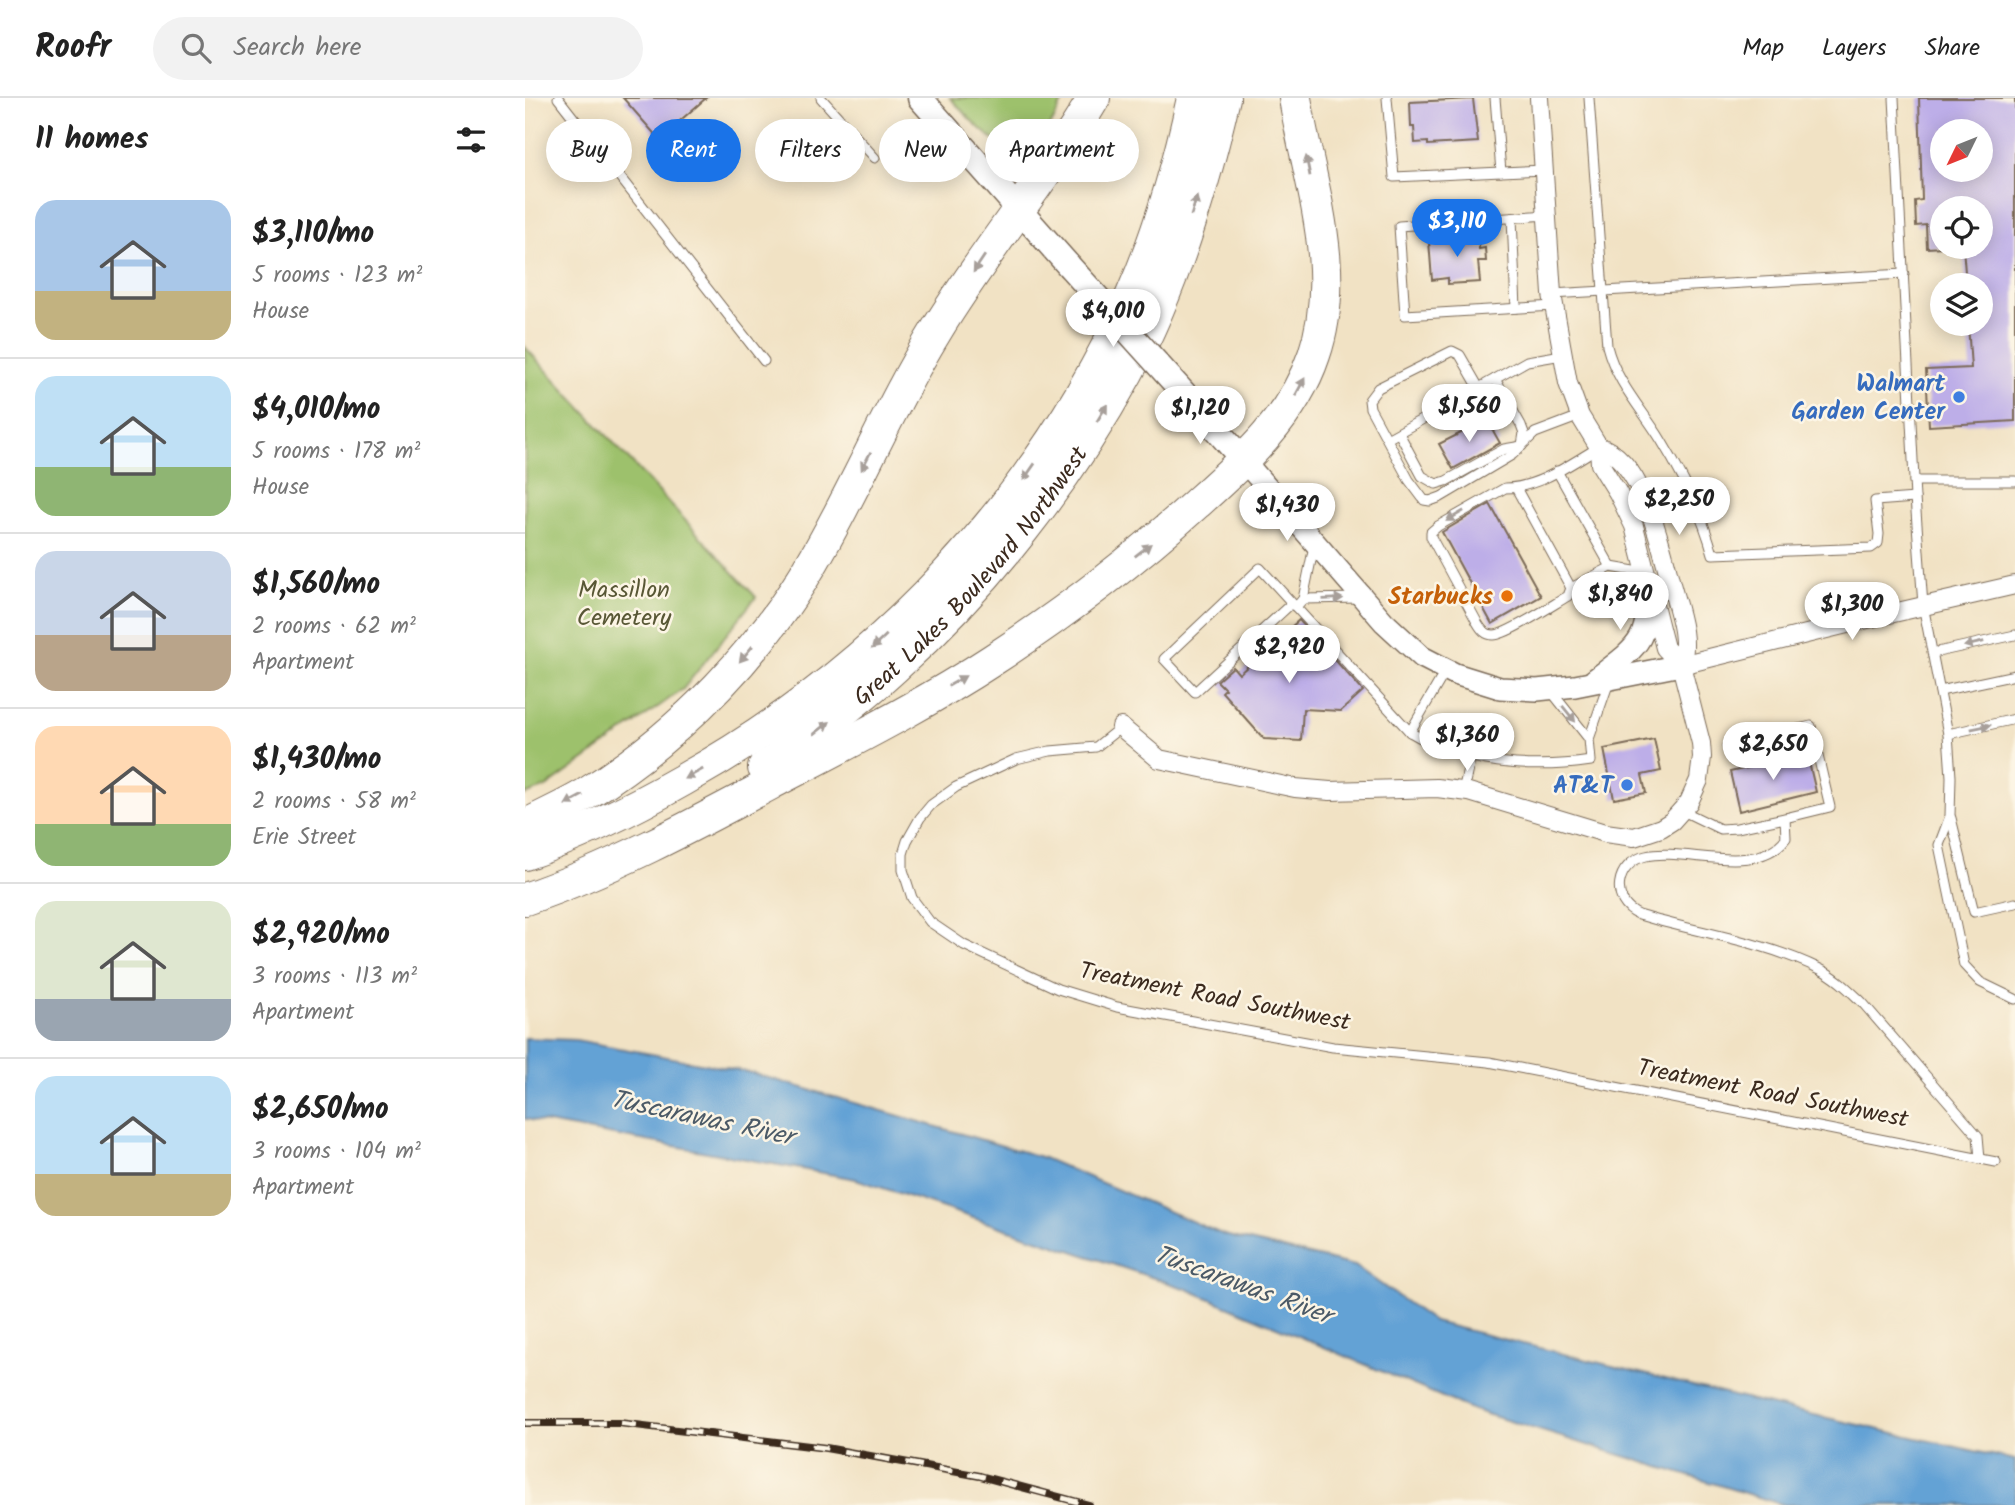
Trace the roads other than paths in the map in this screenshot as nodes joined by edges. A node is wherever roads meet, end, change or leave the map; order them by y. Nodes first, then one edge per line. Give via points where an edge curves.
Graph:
1 (558, 98) edge
2 (821, 98) edge
3 (920, 98) edge
4 (1094, 98) edge
5 (1193, 98) edge
6 (1224, 98) edge
7 (1295, 98) edge
8 (1387, 98) edge
9 (1495, 98) edge
10 (1539, 98) edge
11 (1589, 98) edge
12 (1894, 98) edge
13 (875, 158) dead end
14 (1544, 170) junction
15 (1501, 172) junction
16 (1018, 208) junction
17 (1547, 215) junction
18 (1512, 218) junction
19 (1904, 274) junction
20 (1603, 291) junction
21 (1553, 300) junction
22 (1516, 308) junction
23 (1562, 355) junction
24 (764, 361) dead end
25 (1495, 379) junction
26 (1479, 388) junction
27 (1580, 416) junction
28 (1399, 433) junction
29 (1387, 439) junction
30 (1522, 446) junction
31 (1599, 447) junction
32 (1244, 461) junction
33 (1557, 471) junction
34 (1914, 481) junction
35 (2015, 481) edge
36 (1516, 488) junction
37 (1915, 498) junction
38 (1314, 543) junction
39 (1611, 567) junction
40 (1648, 576) junction
41 (2015, 585) edge
42 (1571, 589) junction
43 (1362, 598) junction
44 (1303, 599) junction
45 (1294, 605) junction
46 (1923, 606) junction
47 (2015, 635) edge
48 (1933, 653) junction
49 (1681, 665) junction
50 (1446, 670) junction
51 (2015, 675) edge
52 (1600, 681) junction
53 (1549, 690) junction
54 (1940, 691) junction
55 (2015, 719) edge
56 (1121, 726) joint
57 (1410, 732) junction
58 (1948, 734) junction
59 (1589, 739) junction
60 (1727, 746) dead end
61 (1471, 756) junction
62 (1463, 792) junction
63 (1682, 811) junction
64 (1951, 816) junction
65 (1784, 818) junction
66 (525, 826) edge
67 (525, 854) edge
68 (525, 886) edge
69 (525, 899) edge
70 (2015, 903) edge
71 (2015, 999) edge
72 (1980, 1159) junction
73 (1996, 1162) dead end

1 - 24 lane
2 - 13 lane
3 - 16 main road
4 - 16 highway
5 -> 67 highway, Great Lakes Boulevard Northwest via 1164,206 1132,295 1085,385 1032,468 943,580 866,654 760,734 636,806
68 -> 6 highway, Great Lakes Boulevard Northwest via 644,837 746,781 860,698 955,609 1076,455 1127,372 1184,241
32 -> 7 highway via 1280,420 1304,378 1325,310 1324,250
8 - 15 lane via 1394,177
9 - 15 lane
10 - 14 street
11 - 20 lane
12 - 19 lane
14 - 15 lane
14 - 17 street
16 - 32 main road, bridge
16 -> 66 highway via 912,371 819,552 764,632 725,678 646,752 586,793
17 - 18 lane
17 - 21 street
18 - 22 lane
18 - 22 lane via 1399,226 1405,315
19 - 20 lane
19 - 34 lane
20 - 21 lane
20 - 37 lane via 1612,366 1678,469 1704,520 1713,554 1871,548 1878,543 1879,534 1875,501
21 - 22 lane
21 - 23 street
23 - 25 lane via 1527,361
23 - 27 street
25 - 26 lane
25 - 30 lane via 1521,425
26 - 28 lane
26 - 29 lane via 1460,355 1452,351 1376,390 1369,405
27 - 30 lane via 1535,433
27 - 31 street
28 - 29 lane
28 - 30 lane via 1422,476 1436,484 1504,449
29 - 30 lane via 1418,495 1427,501 1512,456
31 - 33 lane
31 - 40 street via 1600,464 1629,515
31 - 49 street via 1619,458 1654,522 1684,640
32 - 38 street
69 -> 32 highway via 694,825 992,660 1074,605
33 - 36 lane
33 - 39 lane
34 - 35 lane
34 - 37 lane
36 - 42 lane
36 -> 42 lane via 1505,488 1433,530 1431,537 1441,558 1477,622 1490,634 1505,632 1568,596
37 - 46 lane
38 - 43 street
38 - 44 lane
39 - 40 lane
39 - 42 lane
40 - 49 street via 1665,648
40 - 52 street via 1643,635
41 - 46 street
44 -> 43 lane
43 - 50 street via 1411,649
44 - 45 lane
45 - 45 lane via 1260,568 1164,659 1195,692
45 - 57 lane
46 - 48 lane
46 - 49 street
47 -> 48 lane
48 - 54 lane
49 - 52 street
49 - 63 street, Treatment Road Southwest via 1702,757 1699,780
50 - 53 street via 1500,688
50 - 57 lane
51 - 54 lane
52 - 53 street
52 - 59 lane
53 -> 59 lane
54 - 58 lane
58 -> 55 lane
56 - 62 street, Treatment Road Southwest via 1159,759 1295,788
56 - 72 lane, Treatment Road Southwest via 1096,747 1016,759 955,787 931,805 907,841 902,870 912,898 930,922 964,945 1058,989 1117,1007 1333,1047 1489,1062
57 - 61 lane
58 - 64 lane
59 - 61 lane via 1591,761 1560,765
60 - 65 lane via 1811,726 1830,807
61 - 62 lane
62 - 63 street, Treatment Road Southwest via 1620,836 1634,837 1661,828
63 - 65 lane via 1720,829
64 - 70 lane via 1974,912
64 - 71 lane via 1939,845 1961,959 1980,982
65 - 72 lane via 1786,838 1779,847 1759,855 1640,858 1622,875 1622,900 1639,915 1768,950 1820,969 1840,982 1978,1136
72 - 73 lane, Treatment Road Southwest

